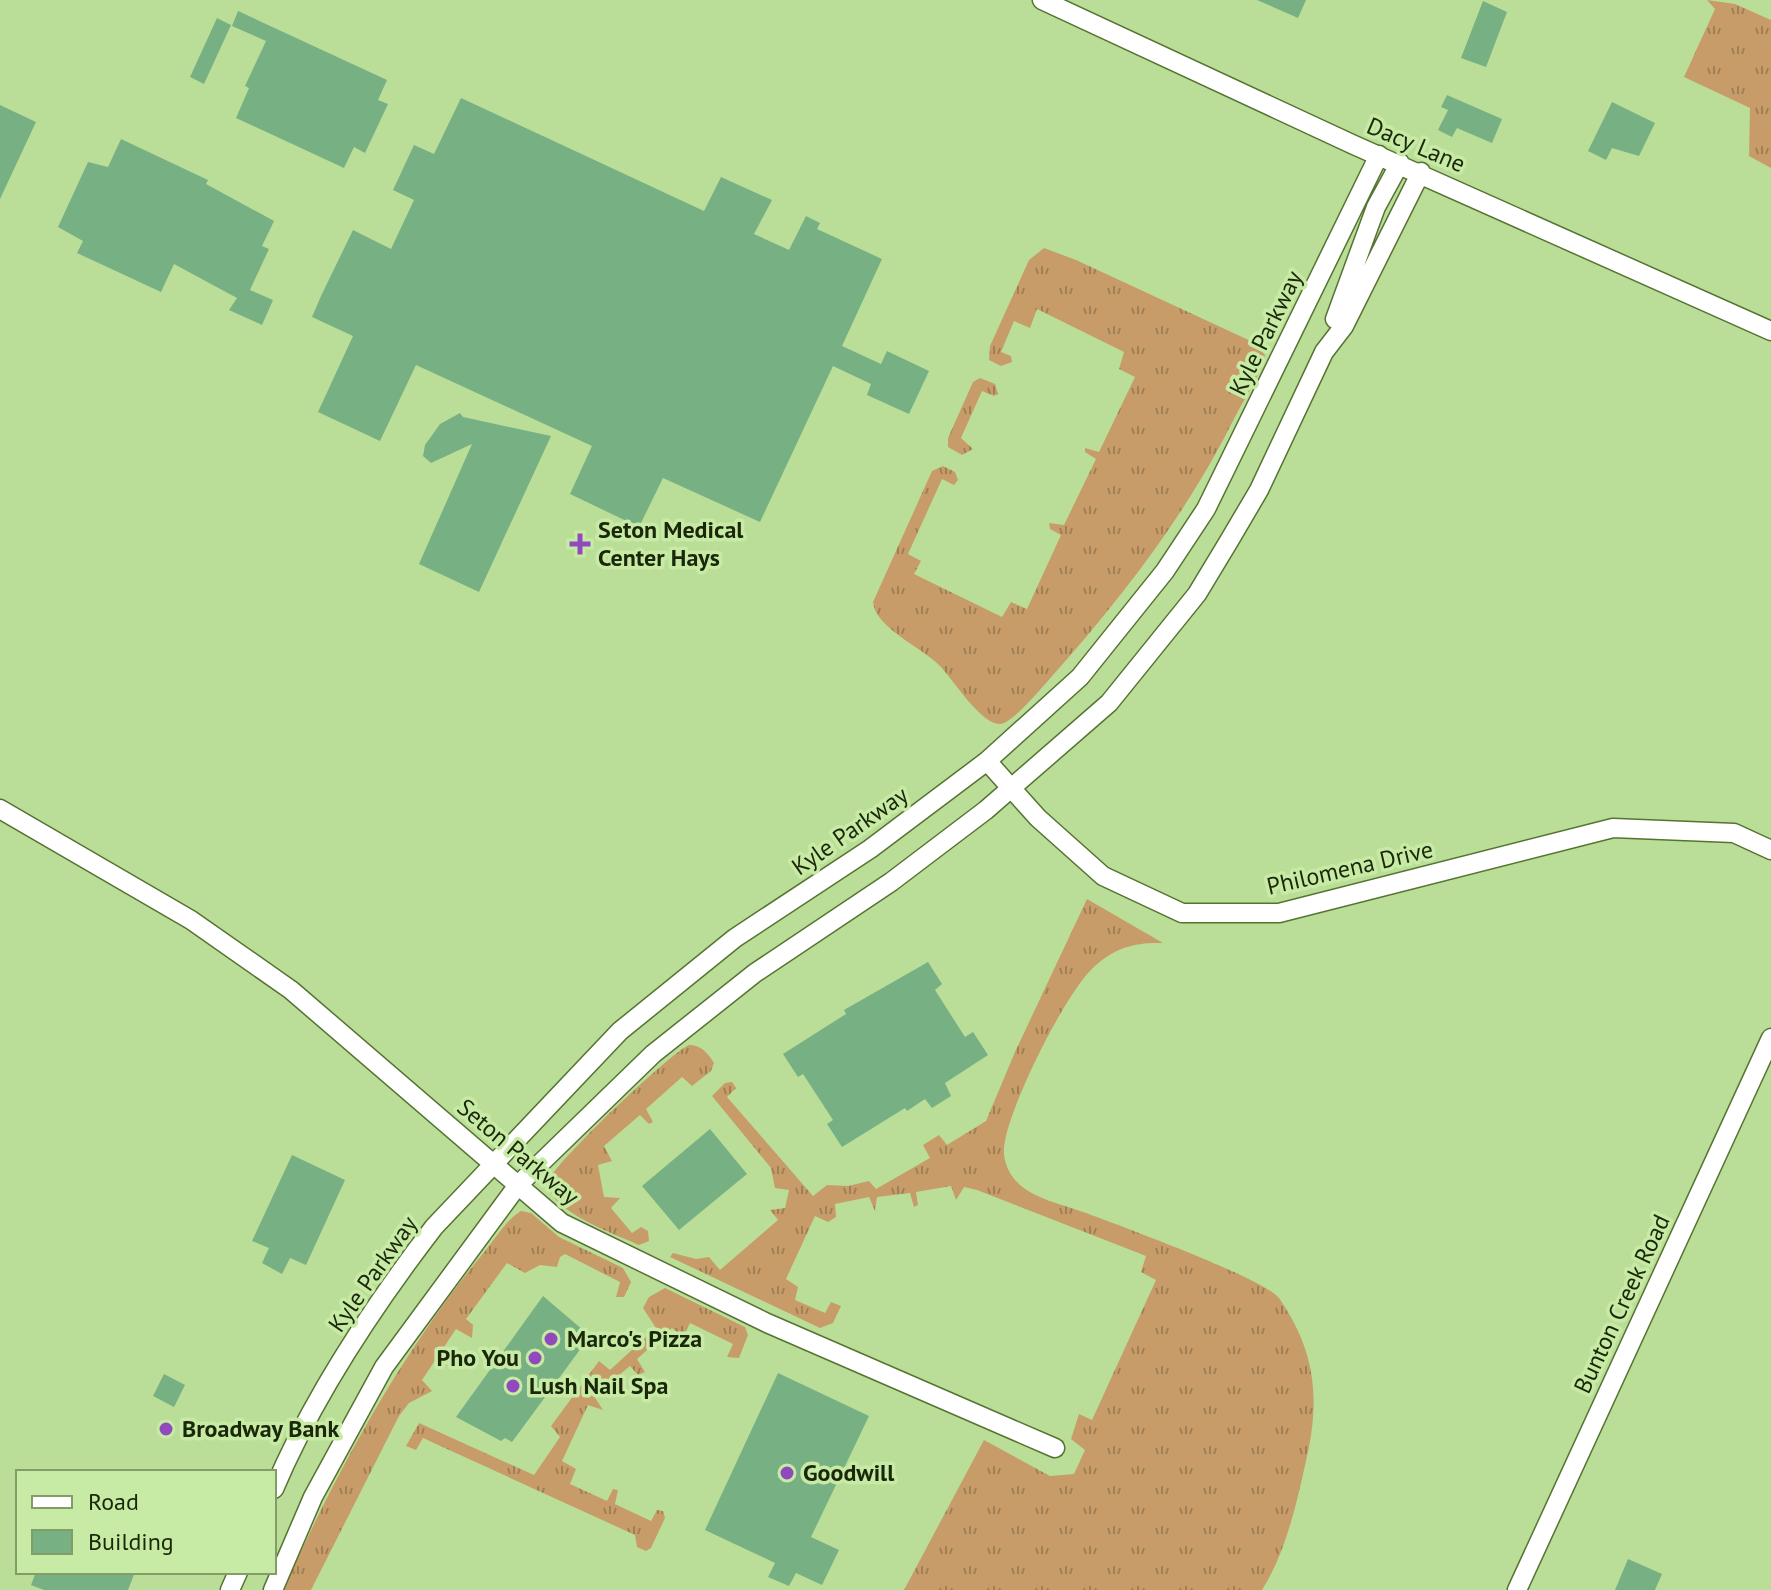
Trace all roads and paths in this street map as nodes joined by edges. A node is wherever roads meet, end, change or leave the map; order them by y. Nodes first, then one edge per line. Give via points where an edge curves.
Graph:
1 (1042, 0) edge
2 (1379, 155) junction
3 (1400, 163) junction
4 (1421, 172) junction
5 (1771, 331) edge
6 (1324, 352) junction
7 (987, 761) junction
8 (1012, 790) junction
9 (0, 809) edge
10 (1771, 850) edge
11 (1771, 1038) edge
12 (494, 1164) junction
13 (518, 1185) junction
14 (1055, 1448) dead end
15 (276, 1485) edge
16 (273, 1590) edge
17 (1517, 1590) edge

1 - 2 street, Dacy Lane
2 - 3 street, Dacy Lane
2 - 7 street, Kyle Parkway via 1206,509 1165,571 1080,677
3 - 4 street, Dacy Lane
3 - 6 street via 1385,185
4 - 5 street, Dacy Lane
4 - 6 street via 1344,326
6 - 8 street via 1259,490 1197,594 1109,703
7 - 8 street, Philomena Drive
7 - 12 street, Kyle Parkway via 870,849 735,938 620,1031
8 - 10 street, Philomena Drive via 1103,876 1182,913 1279,913 1613,828 1734,833
8 - 13 street via 682,1031
9 - 12 street, Seton Parkway via 191,920 291,990
11 - 17 street, Bunton Creek Road
12 - 13 street, Seton Parkway
12 - 15 street, Kyle Parkway via 434,1227 360,1333
13 - 14 street, Seton Parkway via 562,1223 767,1323
13 - 16 street via 384,1367 313,1497

